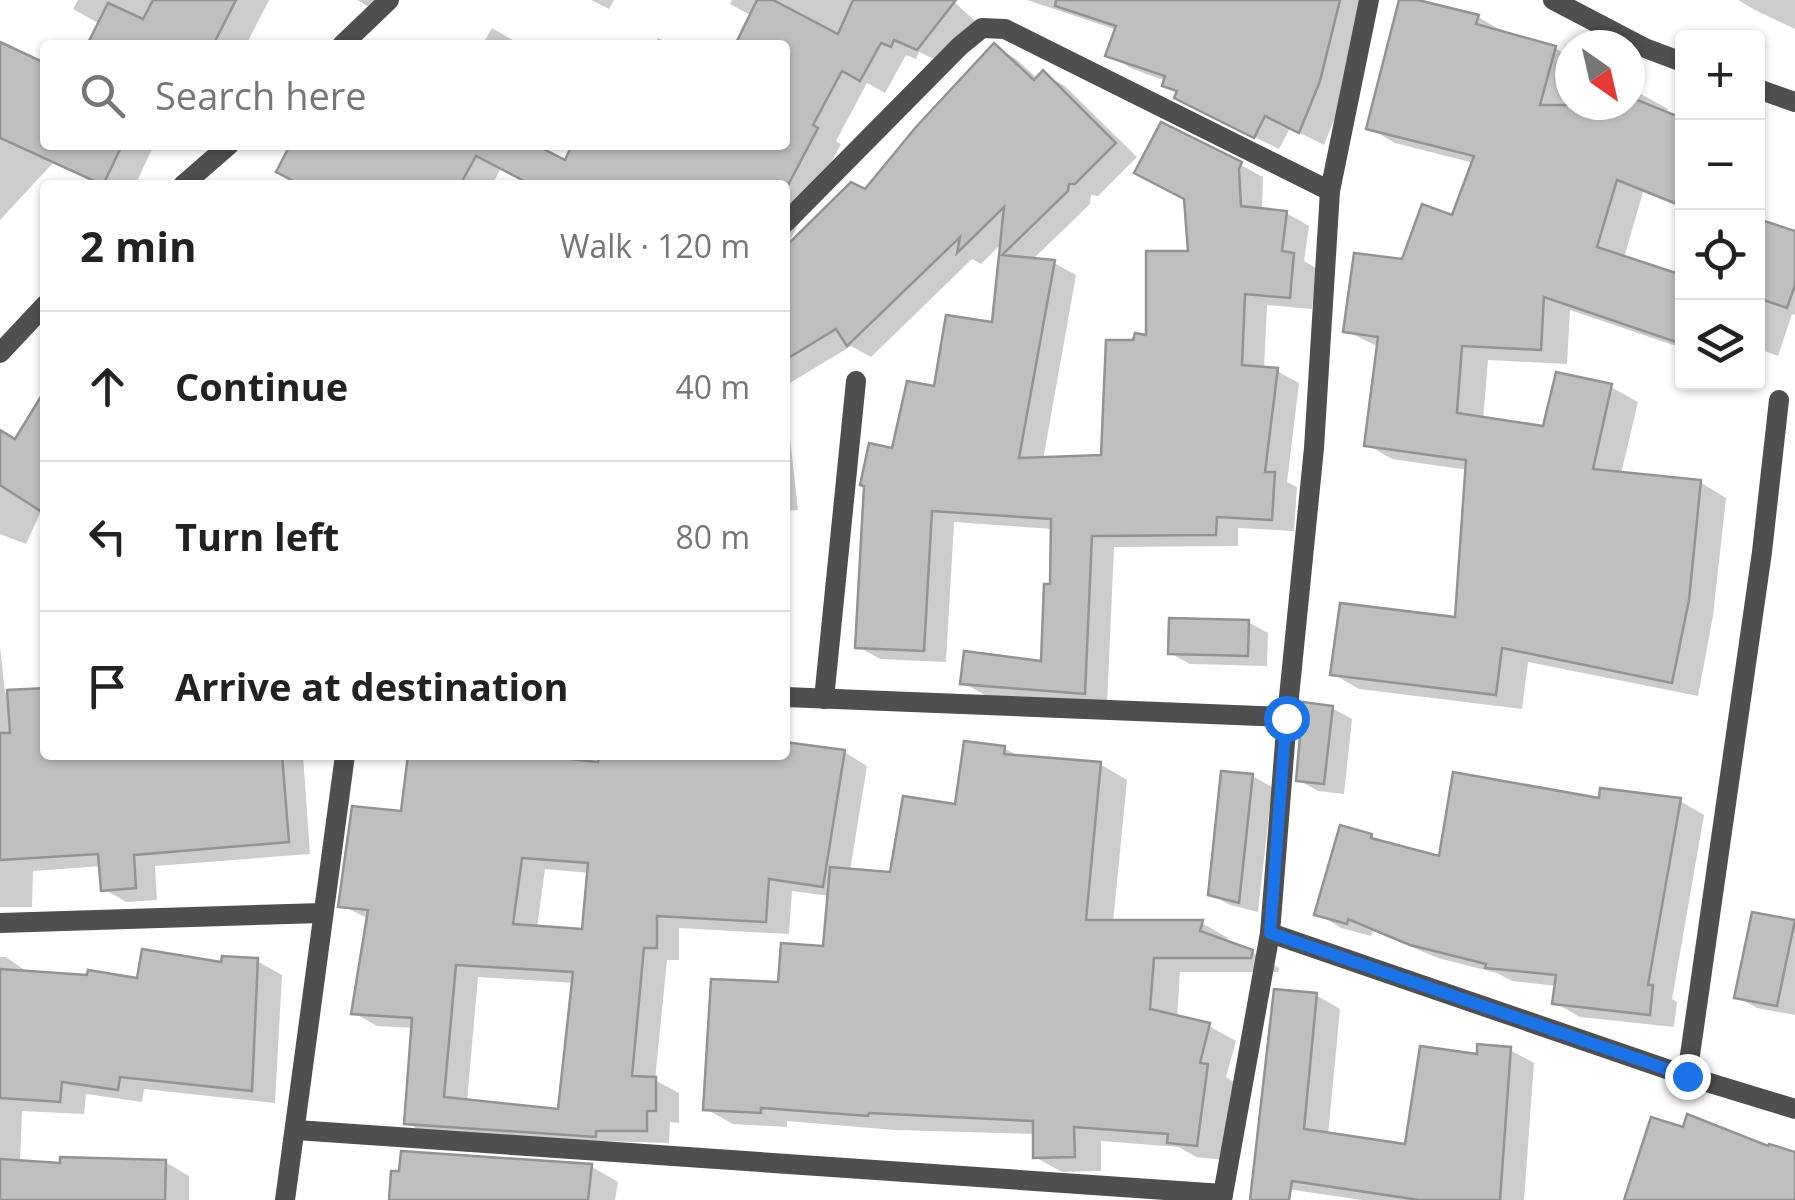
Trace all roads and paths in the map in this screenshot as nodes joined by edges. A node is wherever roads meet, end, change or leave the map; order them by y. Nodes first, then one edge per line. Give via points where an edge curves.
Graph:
1 (389, 0) edge
2 (1369, 0) edge
3 (1553, 0) edge
4 (347, 40) edge
5 (1675, 59) edge
6 (1765, 91) edge
7 (1795, 102) edge
8 (222, 150) edge
9 (189, 180) edge
10 (1330, 191) junction
11 (790, 218) edge
12 (40, 310) edge
13 (0, 353) edge
14 (856, 381) dead end
15 (1778, 400) dead end
16 (790, 697) edge
17 (824, 699) junction
18 (1286, 718) junction
19 (344, 760) edge
20 (322, 913) junction
21 (0, 923) edge
22 (1270, 933) junction
23 (1687, 1076) junction
24 (1795, 1109) edge
25 (296, 1130) junction
26 (1223, 1197) edge
27 (286, 1200) edge

1 - 4 street
2 - 10 street
3 - 5 street
6 - 7 street
8 - 9 street
10 - 11 street via 1005,29 982,28
10 - 18 street via 1314,448
12 - 13 street
14 - 17 street
15 - 23 street
16 - 17 street
17 - 18 street
18 - 22 street
19 - 20 street
20 - 21 street
20 - 25 street
22 - 23 street
22 - 26 street
23 - 24 street
25 - 26 street
25 - 27 street

